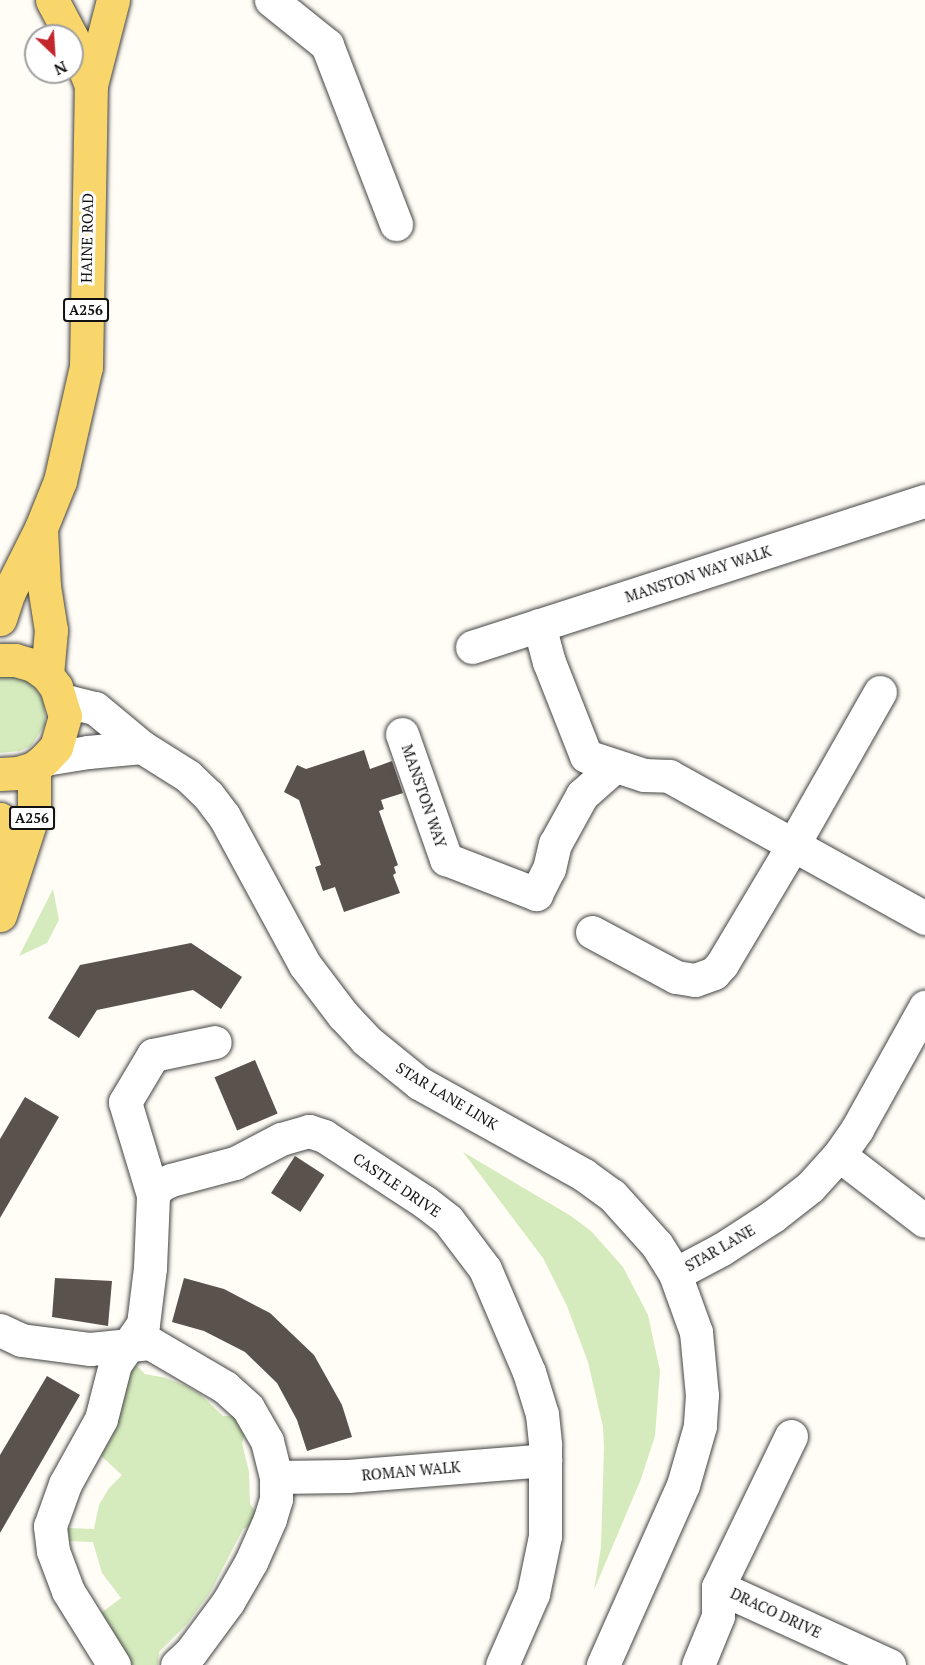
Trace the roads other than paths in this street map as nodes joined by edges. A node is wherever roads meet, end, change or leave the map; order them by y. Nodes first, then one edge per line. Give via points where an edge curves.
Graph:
1 (52, 0) edge
2 (113, 0) edge
3 (271, 0) edge
4 (65, 24) edge
5 (84, 67) edge
6 (91, 85) junction
7 (396, 224) dead end
8 (923, 511) edge
9 (41, 528) junction
10 (0, 619) edge
11 (539, 625) junction
12 (472, 647) dead end
13 (0, 660) edge
14 (54, 688) junction
15 (880, 692) dead end
16 (402, 734) dead end
17 (142, 747) junction
18 (39, 764) junction
19 (615, 766) junction
20 (0, 774) edge
21 (0, 819) edge
22 (794, 845) junction
23 (15, 867) junction
24 (0, 915) edge
25 (925, 918) edge
26 (592, 932) dead end
27 (925, 1006) edge
28 (215, 1042) dead end
29 (839, 1155) junction
30 (153, 1195) junction
31 (925, 1221) edge
32 (675, 1274) junction
33 (0, 1330) edge
34 (129, 1344) junction
35 (791, 1436) dead end
36 (545, 1460) junction
37 (276, 1477) junction
38 (718, 1587) junction
39 (114, 1665) edge
40 (177, 1665) edge
41 (502, 1665) edge
42 (603, 1665) edge
43 (698, 1665) edge
44 (889, 1665) edge

1 - 4 main road, HAINE ROAD / A256
2 - 6 main road, HAINE ROAD / A256
3 - 7 street via 327,45
5 - 6 main road, HAINE ROAD / A256
6 - 9 main road, HAINE ROAD / A256 via 86,367 60,481
8 - 11 street, MANSTON WAY WALK
9 - 10 main road, HAINE ROAD / A256
9 - 14 main road, HAINE ROAD / A256
11 - 12 street, MANSTON WAY WALK
11 - 19 street via 549,662 586,756
13 - 14 main road via 33,665
14 - 17 street, STAR LANE LINK via 95,708
14 - 18 main road, HAINE ROAD / A256 via 65,716 62,732 56,747
15 - 22 street
16 - 19 street, MANSTON WAY via 446,859 536,894 549,869 555,844 582,795
17 - 18 street via 88,752
17 - 32 street, STAR LANE LINK via 188,776 224,816 305,965 366,1040 419,1083 584,1175 612,1195 657,1245
18 - 20 main road via 18,773
18 - 23 main road, A256 via 34,812
19 - 22 street via 644,775 669,776
21 - 23 main road, A256
22 - 25 street
22 - 26 street via 722,964 704,978 676,977
23 - 24 main road, A256
27 - 29 street, STAR LANE
28 - 30 street via 153,1055 125,1102
29 - 31 street
29 - 32 street, STAR LANE via 810,1187 773,1216
30 - 34 street via 150,1268 142,1324
30 - 36 street, CASTLE DRIVE via 159,1186 171,1180 235,1163 281,1139 309,1131 324,1136 425,1202 462,1236 494,1287 542,1414
32 - 42 street, STAR LANE via 696,1332 702,1374 700,1426 683,1485
33 - 34 street via 21,1340 90,1349
34 - 37 street via 150,1343 225,1387 248,1408 258,1424
34 - 39 street via 115,1364 101,1419 65,1484 50,1526 53,1551 68,1592
35 - 38 street, DRACO DRIVE
36 - 37 street, ROMAN WALK
36 - 41 street, CASTLE DRIVE via 545,1536 533,1594
37 - 40 street via 276,1499 251,1562 210,1627
38 - 43 street via 718,1616
38 - 44 street, DRACO DRIVE

